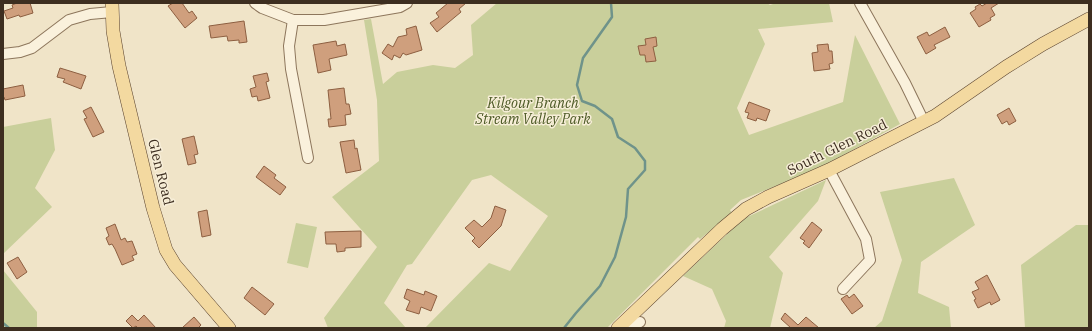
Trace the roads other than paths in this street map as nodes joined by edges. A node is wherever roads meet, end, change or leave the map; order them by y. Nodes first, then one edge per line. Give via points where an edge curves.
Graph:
1 (255, 3) edge
2 (407, 3) edge
3 (860, 3) edge
4 (112, 7) edge
5 (1089, 19) edge
6 (293, 20) junction
7 (3, 54) edge
8 (924, 122) junction
9 (308, 158) dead end
10 (829, 170) junction
11 (842, 289) dead end
12 (640, 322) dead end
13 (622, 324) edge
14 (229, 328) edge

1 - 6 street
2 - 6 street via 400,7 324,20
3 - 8 street
4 - 7 street via 69,20 32,48
4 - 14 main road, Glen Road via 119,66 153,208 166,250 175,265
5 - 8 main road, South Glen Road via 1026,55
6 - 9 street via 289,46 291,69
8 - 10 main road, South Glen Road
10 - 11 street via 866,239 870,260
10 - 13 main road, South Glen Road via 768,197 746,210 722,229
12 - 13 street via 632,325

